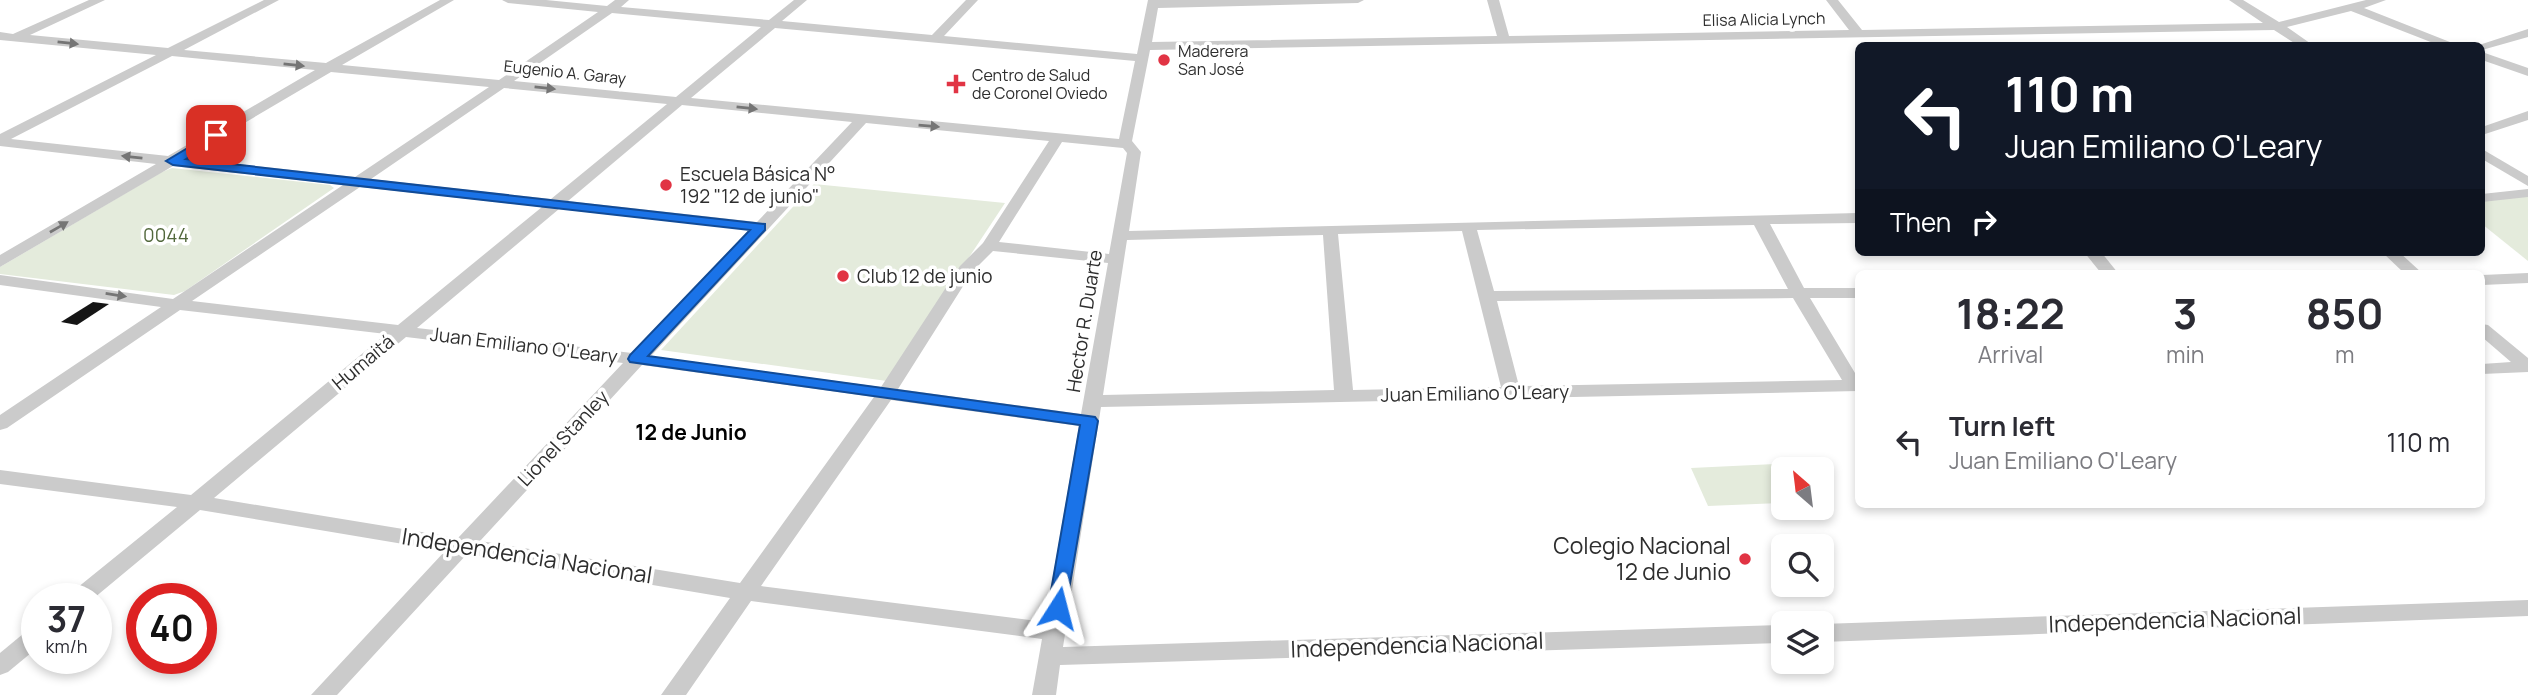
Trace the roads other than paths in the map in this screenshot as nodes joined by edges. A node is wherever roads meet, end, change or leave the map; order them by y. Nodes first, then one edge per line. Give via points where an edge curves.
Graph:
1 (99, 0) edge
2 (273, 0) edge
3 (448, 0) edge
4 (508, 0) edge
5 (623, 0) edge
6 (801, 0) edge
7 (972, 0) edge
8 (1324, 0) edge
9 (1358, 0) edge
10 (1493, 0) edge
11 (1832, 0) edge
12 (2235, 0) edge
13 (2380, 0) edge
14 (1153, 3) edge
15 (2348, 4) edge
16 (610, 9) junction
17 (773, 24) junction
18 (2278, 26) junction
19 (1858, 33) junction
20 (2528, 33) edge
21 (0, 36) edge
22 (15, 38) junction
23 (1504, 38) junction
24 (935, 39) junction
25 (2302, 42) edge
26 (2444, 42) edge
27 (0, 44) edge
28 (2485, 45) edge
29 (1144, 52) junction
30 (169, 53) junction
31 (2485, 57) edge
32 (326, 69) junction
33 (2528, 72) edge
34 (502, 84) junction
35 (679, 102) junction
36 (2528, 116) edge
37 (861, 120) junction
38 (2485, 130) edge
39 (1058, 138) junction
40 (0, 141) edge
41 (1126, 144) junction
42 (2485, 155) edge
43 (173, 161) junction
44 (359, 182) junction
45 (2528, 182) edge
46 (2528, 193) edge
47 (2485, 198) edge
48 (555, 204) junction
49 (1855, 218) edge
50 (1759, 219) junction
51 (1467, 226) junction
52 (760, 227) junction
53 (1330, 230) junction
54 (1120, 236) junction
55 (989, 246) junction
56 (2095, 256) edge
57 (2395, 256) edge
58 (1116, 259) junction
59 (0, 262) edge
60 (2107, 270) edge
61 (2411, 270) edge
62 (2528, 278) edge
63 (0, 280) edge
64 (2485, 280) edge
65 (1855, 293) edge
66 (1798, 294) junction
67 (1487, 296) junction
68 (174, 304) junction
69 (401, 331) junction
70 (2485, 331) edge
71 (636, 359) junction
72 (2528, 367) edge
73 (2485, 369) edge
74 (1855, 383) edge
75 (1855, 385) edge
76 (1511, 392) junction
77 (886, 393) junction
78 (1344, 396) junction
79 (1092, 401) junction
80 (1089, 421) junction
81 (0, 424) edge
82 (0, 477) edge
83 (195, 502) junction
84 (465, 546) junction
85 (98, 583) edge
86 (744, 592) junction
87 (2528, 608) edge
88 (1054, 632) junction
89 (1834, 633) edge
90 (1771, 634) edge
91 (21, 648) edge
92 (1050, 656) junction
93 (0, 666) edge
94 (323, 695) edge
95 (673, 695) edge
96 (1044, 695) edge

1 - 22 street
2 - 30 street
3 - 32 street
4 - 16 street, Elisa Alicia Lynch
5 - 16 street
6 - 17 street, Humaitá
7 - 24 street
8 - 9 street
8 - 14 street
10 - 23 street
11 - 19 street
12 - 18 street
13 - 15 street, Elisa Alicia Lynch
14 - 29 street, Hector R. Duarte
15 - 18 street, Elisa Alicia Lynch
15 - 26 street
16 - 17 street, Elisa Alicia Lynch
16 - 34 street
17 - 24 street, Elisa Alicia Lynch
17 - 35 street, Humaitá
18 - 19 street, Elisa Alicia Lynch
18 - 25 street
19 - 23 street, Elisa Alicia Lynch
20 - 28 street
21 - 22 street, Eugenio A. Garay
22 - 27 street
22 -> 30 street, Eugenio A. Garay
23 - 29 street, Elisa Alicia Lynch
24 - 29 street, Elisa Alicia Lynch
29 - 41 street, Hector R. Duarte
30 -> 32 street, Eugenio A. Garay
30 - 40 street
31 - 33 street
32 - 34 street, Eugenio A. Garay
32 - 43 street
34 -> 35 street, Eugenio A. Garay
34 - 44 street
35 -> 37 street, Eugenio A. Garay
35 - 48 street, Humaitá
36 - 38 street
37 -> 39 street, Eugenio A. Garay
37 - 52 street, Lionel Stanley
39 - 41 street, Eugenio A. Garay
39 - 55 street
43 -> 40 street
41 - 54 street, Hector R. Duarte via 1134,152
42 - 45 street
43 - 44 street
59 -> 43 street
44 - 48 street
44 - 68 street
46 - 47 street
48 - 52 street
48 - 69 street, Humaitá
49 - 50 street
50 - 51 street
50 - 66 street
51 - 53 street
51 - 67 street
52 - 71 street, Lionel Stanley
53 - 54 street
53 - 78 street
54 - 58 street, Hector R. Duarte
55 - 58 street
55 - 77 street via 966,269
56 - 60 street
57 - 61 street
58 - 79 street, Hector R. Duarte
62 - 64 street
63 -> 68 street, Juan Emiliano O'Leary
65 - 66 street
66 - 67 street
66 - 74 street
67 - 76 street
68 - 69 street, Juan Emiliano O'Leary
68 - 81 street
69 - 71 street, Juan Emiliano O'Leary
69 - 83 street, Humaitá
70 - 72 street
71 - 77 street, Juan Emiliano O'Leary
71 - 84 street, Lionel Stanley
72 - 73 street
75 - 76 street, Juan Emiliano O'Leary
76 - 78 street, Juan Emiliano O'Leary
77 - 80 street, Juan Emiliano O'Leary
77 - 86 street
78 - 79 street, Juan Emiliano O'Leary
79 - 80 street, Hector R. Duarte
80 - 88 street, Hector R. Duarte
82 - 83 street, Independencia Nacional
83 - 84 street, Independencia Nacional
83 - 85 street, Humaitá
84 - 86 street, Independencia Nacional
84 - 94 street, Lionel Stanley
86 - 88 street, Independencia Nacional
86 - 95 street
87 - 89 street, Independencia Nacional
88 - 92 street, Hector R. Duarte
90 - 92 street, Independencia Nacional
91 - 93 street
92 - 96 street, Hector R. Duarte

